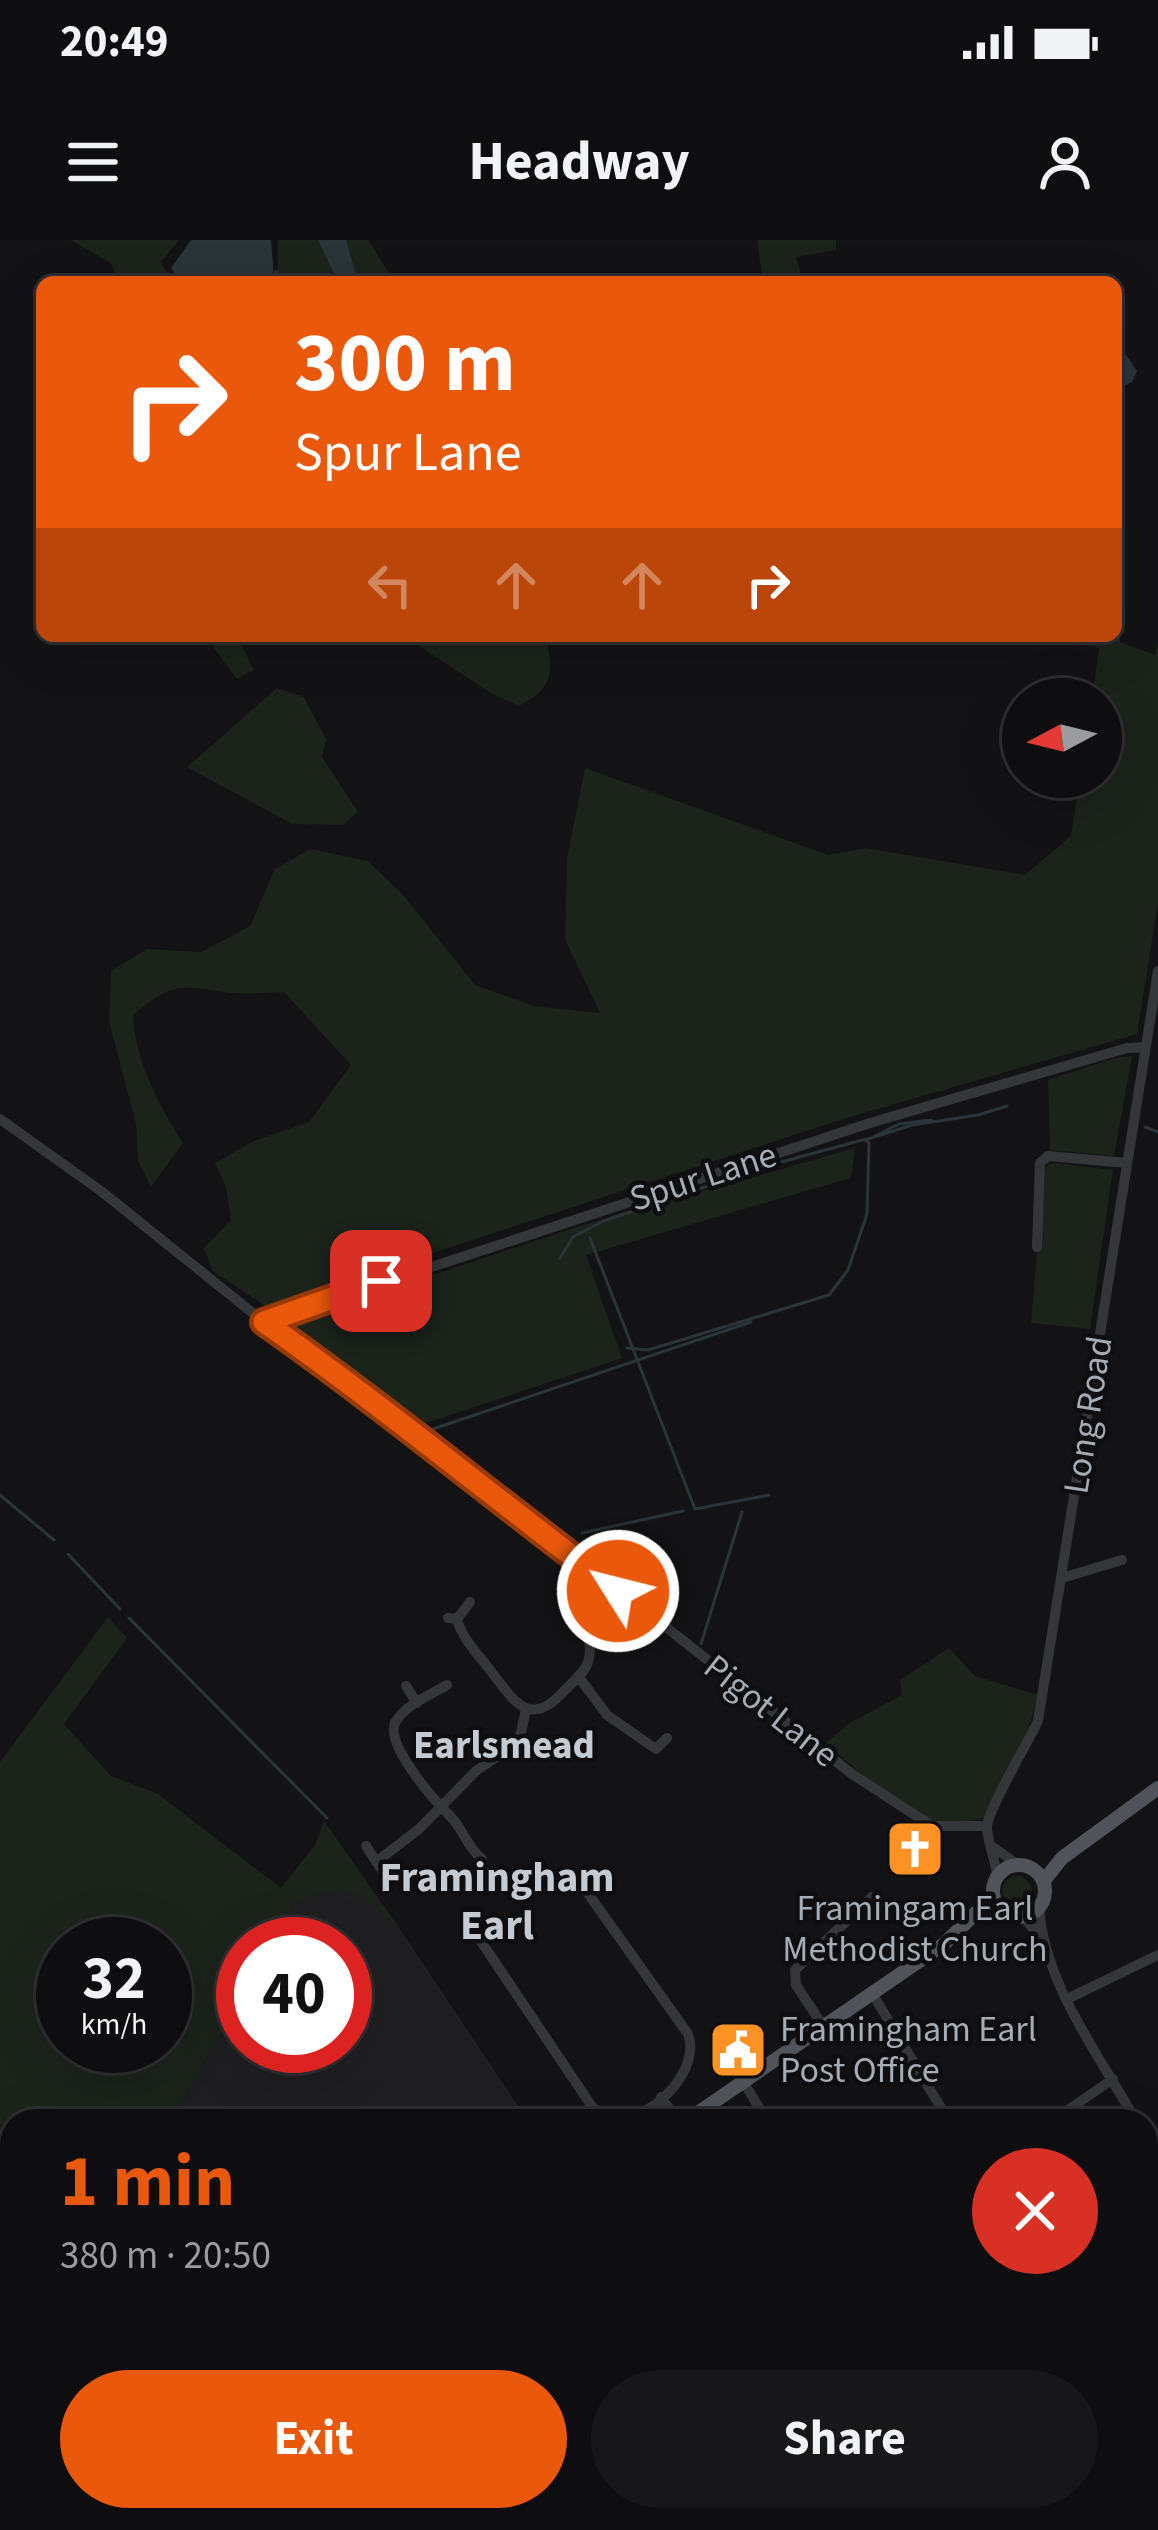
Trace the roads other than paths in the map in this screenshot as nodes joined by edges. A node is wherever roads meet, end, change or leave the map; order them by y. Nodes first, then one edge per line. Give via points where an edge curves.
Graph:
1 (1158, 971) edge
2 (1146, 1047) junction
3 (0, 1119) edge
4 (1127, 1163) junction
5 (1037, 1247) dead end
6 (264, 1322) junction
7 (1122, 1560) dead end
8 (598, 1576) junction
9 (1062, 1578) junction
10 (470, 1602) dead end
11 (578, 1676) junction
12 (447, 1685) dead end
13 (406, 1686) dead end
14 (417, 1703) junction
15 (526, 1709) junction
16 (667, 1738) dead end
17 (1158, 1788) edge
18 (441, 1809) junction
19 (987, 1826) junction
20 (366, 1846) dead end
21 (993, 1846) junction
22 (1062, 1858) junction
23 (482, 1861) dead end
24 (376, 1862) junction
25 (1025, 1866) junction
26 (572, 1871) dead end
27 (997, 1877) junction
28 (387, 1878) dead end
29 (1043, 1882) junction
30 (993, 1896) junction
31 (872, 1897) dead end
32 (850, 1898) dead end
33 (1039, 1906) junction
34 (859, 1909) junction
35 (1016, 1915) junction
36 (959, 1931) junction
37 (478, 1937) dead end
38 (1042, 1940) junction
39 (1158, 1955) edge
40 (872, 1993) junction
41 (1067, 2000) junction
42 (823, 2026) junction
43 (1113, 2079) junction
44 (743, 2081) junction
45 (661, 2098) junction
46 (594, 2109) edge
47 (642, 2109) edge
48 (671, 2109) edge
49 (700, 2109) edge
50 (760, 2109) edge
51 (942, 2109) edge
52 (1069, 2109) edge
53 (1129, 2109) edge

1 - 2 street, Long Road
2 - 4 street, Long Road
2 - 6 street, Spur Lane via 870,1123
3 - 6 street, Pigot Lane
4 - 5 street via 1048,1156 1040,1163
4 - 9 street, Long Road
6 - 8 street, Pigot Lane
7 - 9 street
8 - 11 street via 578,1607 590,1658
8 - 19 street, Pigot Lane via 913,1816 932,1826
9 - 19 street, Long Road via 1038,1721
10 - 15 street via 452,1619 505,1693
11 - 15 street via 546,1706
11 - 16 street via 654,1754
12 - 14 street
13 - 14 street
14 - 18 street via 396,1721 394,1741
15 - 18 street via 511,1747
17 - 22 main road
18 - 23 street
18 - 24 street
19 - 21 street
20 - 24 street
21 - 25 street
21 - 27 street
22 - 25 main road
22 - 29 main road
24 - 28 street
25 - 27 main road
25 - 29 main road
26 - 45 street via 693,2046 687,2072
27 - 30 main road
29 - 33 main road
30 - 35 main road
30 - 36 main road
31 - 34 street
32 - 34 street
33 - 35 main road
33 - 38 street
34 - 42 street via 795,1970
35 - 36 main road
35 - 38 street
36 - 40 main road
37 - 46 street
38 - 41 street
39 - 41 street
40 - 42 main road
40 - 51 street
41 - 43 street
42 - 44 main road
43 - 52 street
43 - 53 street
44 - 49 main road
44 - 50 street
45 - 47 street
45 - 48 street

